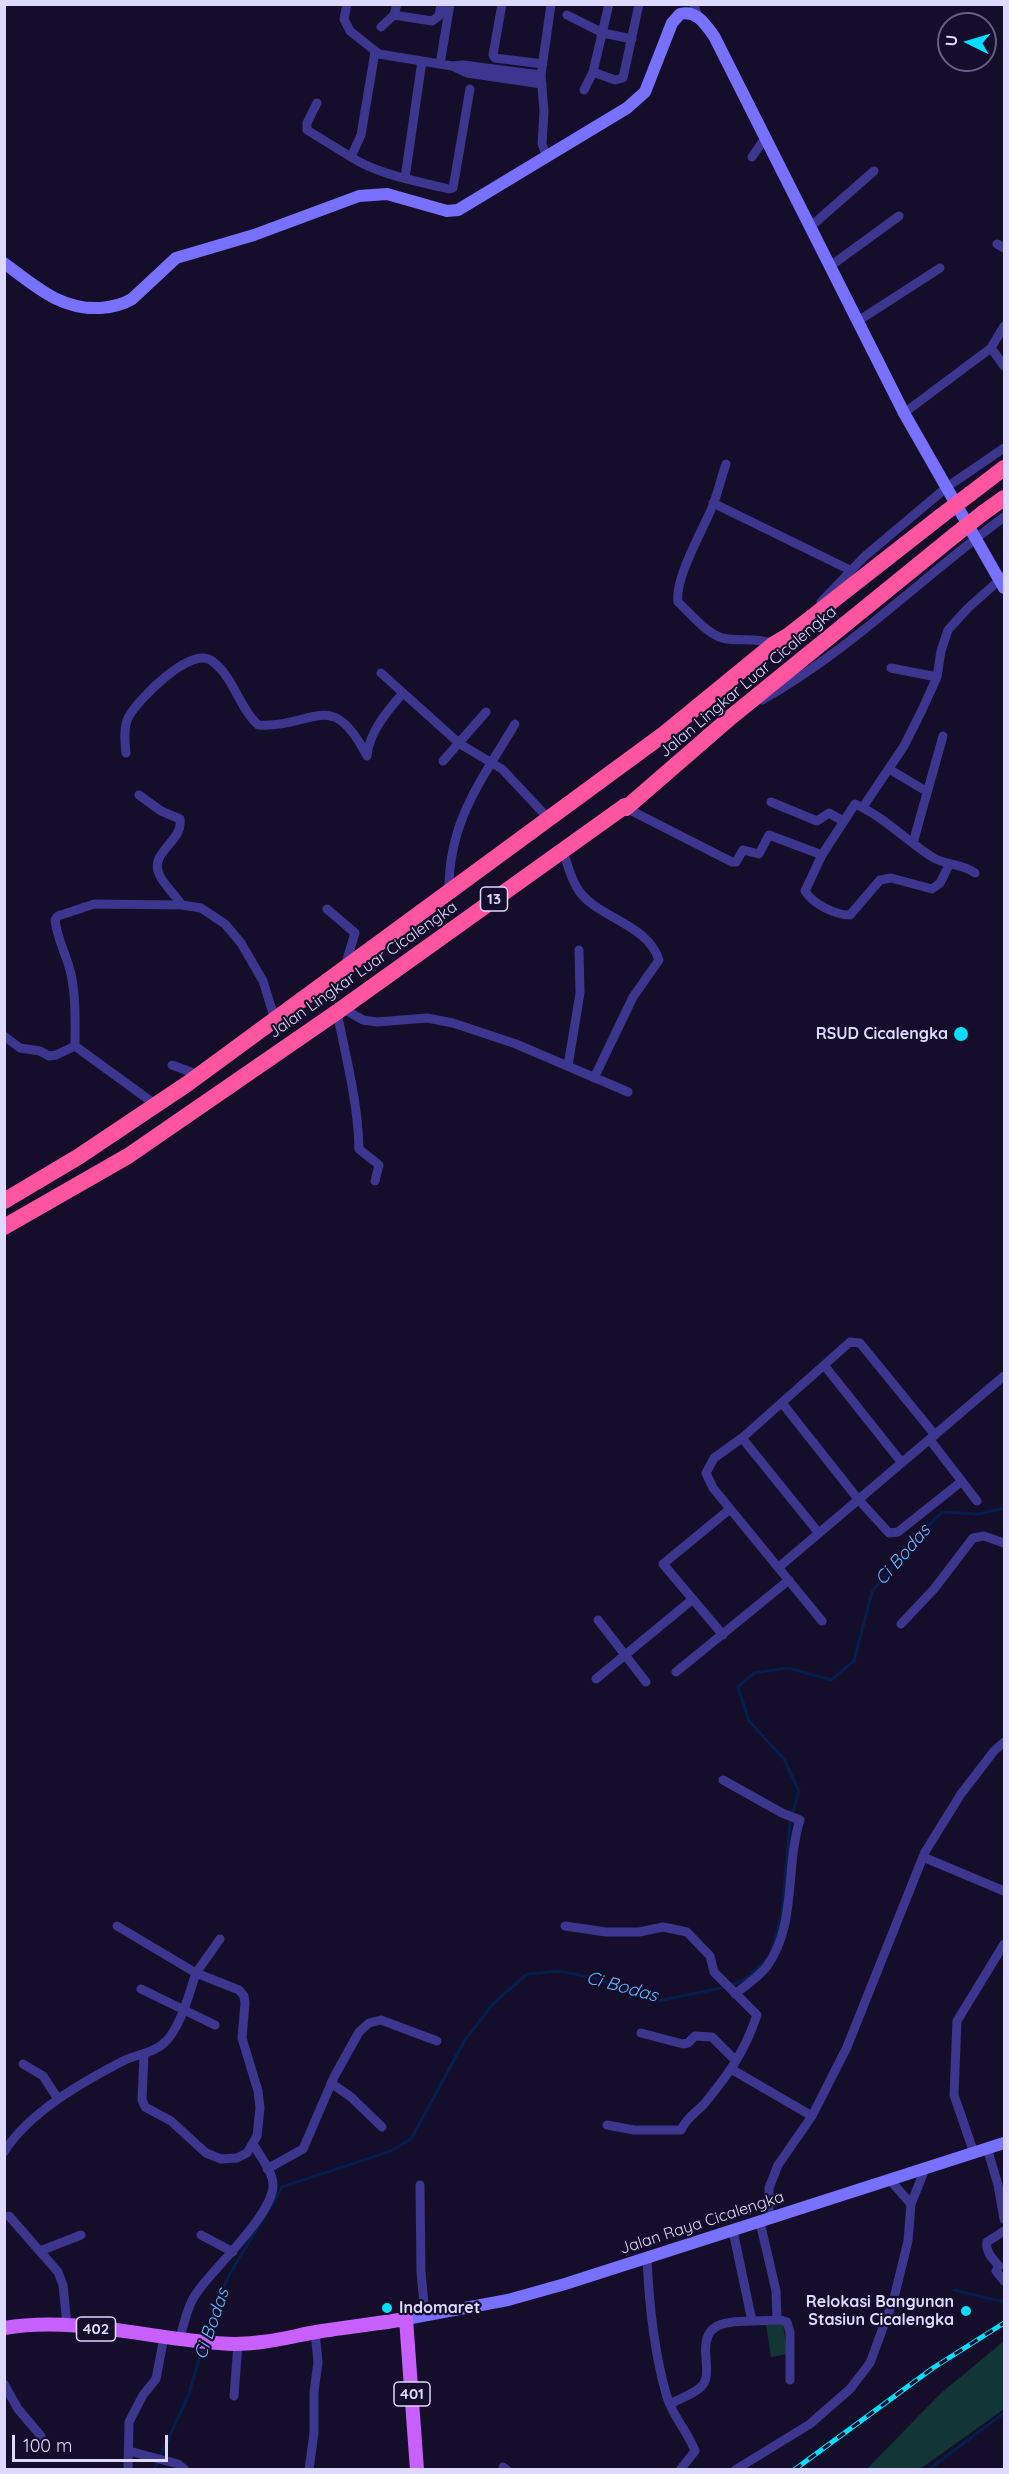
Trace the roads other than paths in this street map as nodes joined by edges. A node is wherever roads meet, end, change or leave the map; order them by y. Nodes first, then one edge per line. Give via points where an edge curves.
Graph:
1 (347, 4) edge
2 (397, 4) edge
3 (441, 4) edge
4 (450, 4) edge
5 (502, 4) edge
6 (551, 4) edge
7 (609, 4) edge
8 (641, 4) edge
9 (693, 4) edge
10 (394, 15) junction
11 (567, 15) dead end
12 (698, 17) junction
13 (381, 27) dead end
14 (603, 33) junction
15 (632, 39) junction
16 (375, 52) junction
17 (422, 61) junction
18 (440, 64) junction
19 (543, 64) junction
20 (593, 72) junction
21 (541, 80) junction
22 (470, 89) dead end
23 (584, 90) dead end
24 (317, 103) dead end
25 (765, 138) junction
26 (351, 157) junction
27 (547, 157) junction
28 (752, 157) dead end
29 (874, 171) dead end
30 (405, 178) junction
31 (899, 216) dead end
32 (809, 228) junction
33 (4, 263) edge
34 (829, 267) junction
35 (940, 268) dead end
36 (858, 321) junction
37 (1005, 326) edge
38 (991, 348) junction
39 (1005, 366) edge
40 (904, 413) junction
41 (1005, 448) edge
42 (726, 464) dead end
43 (1005, 468) edge
44 (947, 488) junction
45 (1005, 498) edge
46 (714, 503) junction
47 (1005, 517) edge
48 (975, 538) junction
49 (850, 570) junction
50 (1003, 581) edge
51 (789, 635) junction
52 (774, 644) junction
53 (891, 668) dead end
54 (381, 673) dead end
55 (937, 677) junction
56 (403, 693) junction
57 (486, 712) dead end
58 (731, 717) junction
59 (515, 724) dead end
60 (943, 736) dead end
61 (460, 744) junction
62 (126, 753) dead end
63 (443, 762) dead end
64 (492, 763) junction
65 (889, 769) junction
66 (926, 791) junction
67 (140, 795) dead end
68 (771, 802) dead end
69 (863, 807) junction
70 (626, 808) junction
71 (549, 819) junction
72 (843, 821) junction
73 (913, 843) junction
74 (563, 851) junction
75 (822, 855) junction
76 (949, 865) junction
77 (975, 873) dead end
78 (449, 892) junction
79 (182, 905) junction
80 (327, 909) dead end
81 (579, 950) dead end
82 (344, 969) junction
83 (340, 1010) junction
84 (275, 1020) junction
85 (4, 1036) edge
86 (75, 1046) junction
87 (172, 1065) dead end
88 (568, 1066) junction
89 (199, 1076) junction
90 (594, 1078) junction
91 (628, 1092) dead end
92 (156, 1105) junction
93 (375, 1181) dead end
94 (7, 1197) edge
95 (4, 1227) edge
96 (824, 1365) junction
97 (1005, 1376) edge
98 (783, 1403) junction
99 (741, 1438) junction
100 (932, 1438) junction
101 (902, 1463) junction
102 (962, 1481) junction
103 (858, 1499) junction
104 (977, 1501) dead end
105 (730, 1509) junction
106 (818, 1532) junction
107 (1005, 1543) edge
108 (779, 1567) junction
109 (789, 1580) junction
110 (693, 1599) junction
111 (598, 1620) dead end
112 (822, 1621) dead end
113 (901, 1624) dead end
114 (723, 1635) junction
115 (625, 1654) junction
116 (675, 1672) dead end
117 (596, 1678) dead end
118 (646, 1682) dead end
119 (1005, 1742) edge
120 (723, 1780) dead end
121 (923, 1857) junction
122 (1005, 1891) edge
123 (117, 1926) dead end
124 (565, 1926) dead end
125 (220, 1939) dead end
126 (1005, 1944) edge
127 (196, 1973) junction
128 (141, 1989) dead end
129 (734, 1993) junction
130 (184, 2011) junction
131 (215, 2025) dead end
132 (641, 2033) dead end
133 (437, 2041) dead end
134 (144, 2055) junction
135 (22, 2064) dead end
136 (734, 2065) junction
137 (331, 2083) junction
138 (58, 2099) junction
139 (812, 2116) junction
140 (607, 2125) dead end
141 (382, 2127) dead end
142 (1005, 2143) edge
143 (253, 2144) junction
144 (987, 2148) junction
145 (4, 2152) edge
146 (974, 2153) junction
147 (267, 2169) junction
148 (925, 2169) junction
149 (890, 2181) junction
150 (420, 2185) dead end
151 (911, 2204) junction
152 (9, 2216) dead end
153 (1005, 2220) edge
154 (765, 2221) junction
155 (733, 2231) junction
156 (1005, 2231) edge
157 (81, 2235) dead end
158 (201, 2235) dead end
159 (40, 2251) junction
160 (233, 2252) junction
161 (647, 2258) junction
162 (1005, 2281) edge
163 (425, 2315) junction
164 (406, 2319) junction
165 (777, 2320) junction
166 (752, 2321) junction
167 (67, 2325) junction
168 (4, 2328) edge
169 (315, 2332) junction
170 (164, 2337) junction
171 (183, 2339) junction
172 (238, 2344) junction
173 (790, 2380) dead end
174 (4, 2384) edge
175 (234, 2396) dead end
176 (670, 2404) junction
177 (41, 2436) dead end
178 (129, 2451) junction
179 (182, 2467) edge
180 (128, 2469) edge
181 (309, 2469) edge
182 (417, 2469) edge
183 (681, 2469) edge
184 (735, 2469) edge

1 - 16 street via 344,19 350,31
2 - 10 street
3 - 10 street via 439,16 432,21
4 - 18 street
5 - 19 street via 495,58
6 - 19 street
7 - 14 street
8 - 15 street
9 - 12 street
10 - 13 street
11 - 14 street
12 - 25 street via 714,36
12 - 27 street via 680,14 672,23 645,92 627,108
14 - 15 street
14 - 20 street
15 - 20 street via 623,78 615,80
16 - 17 street
16 - 26 street via 362,135
17 - 18 street
17 - 30 street
18 - 21 street via 466,73
19 - 21 street
20 - 23 street
21 - 27 street via 542,144
22 - 30 street via 453,188
24 - 26 street via 307,130
25 - 28 street
25 - 32 street
26 - 30 street
27 - 33 street via 458,210 447,211 396,195 359,196 254,236 199,250 176,258 132,299 109,308 78,307 57,301
29 - 32 street
31 - 34 street
32 - 34 street
34 - 36 street
35 - 36 street
36 - 40 street
37 - 38 street
38 - 39 street
38 - 40 street
40 - 44 street
41 - 44 street
42 - 46 street
43 - 51 highway, Jalan Lingkar Luar Cicalengka / 13, bridge
44 - 48 street
44 - 49 street
45 - 58 highway, Jalan Lingkar Luar Cicalengka / 13, bridge
46 - 49 street
46 - 52 street via 686,567 678,602 714,634
47 - 48 street
48 - 50 street
48 - 58 street via 852,640 790,684
49 - 51 street
50 - 55 street via 948,630
51 - 52 highway, Jalan Lingkar Luar Cicalengka / 13
52 - 71 highway, Jalan Lingkar Luar Cicalengka / 13 via 664,734
53 - 55 street
54 - 56 street
55 - 65 street
56 - 61 street
56 - 62 street via 369,741 367,756 356,734 332,715 258,725 213,662 195,657 160,680 129,717
57 - 61 street
58 - 70 highway, Jalan Lingkar Luar Cicalengka / 13
59 - 64 street
60 - 66 street
61 - 63 street
61 - 64 street
64 - 71 street
64 - 78 street via 472,792 455,838
65 - 66 street
65 - 69 street
66 - 73 street
67 - 79 street via 180,819 177,835 159,857 157,868
68 - 72 street via 817,821 829,813
69 - 72 street via 855,804
69 - 73 street
70 - 74 highway, Jalan Lingkar Luar Cicalengka / 13
70 - 75 street via 734,863 743,850 759,854 769,836
71 - 78 highway, Jalan Lingkar Luar Cicalengka / 13
72 - 75 street
73 - 76 street
74 - 83 highway, Jalan Lingkar Luar Cicalengka / 13
74 - 90 street via 579,892 633,929 653,947 659,960 633,996
75 - 76 street via 805,891 843,915 850,915 880,880 891,878 932,889 940,883
76 - 77 street via 967,867
78 - 82 highway, Jalan Lingkar Luar Cicalengka / 13
79 - 84 street via 212,914 242,943 263,981
79 - 86 street via 94,904 56,917 73,982
80 - 82 street via 356,933
81 - 88 street via 580,993
82 - 84 highway, Jalan Lingkar Luar Cicalengka / 13
83 - 88 street via 370,1021 427,1018 453,1023 500,1037
83 - 93 street via 359,1149 379,1165
83 - 95 highway, Jalan Lingkar Luar Cicalengka / 13 via 128,1156
84 - 89 highway, Jalan Lingkar Luar Cicalengka / 13
85 - 86 street via 21,1048 49,1056
86 - 92 street
87 - 89 street
88 - 90 street
89 - 92 highway, Jalan Lingkar Luar Cicalengka / 13
90 - 91 street
92 - 94 highway, Jalan Lingkar Luar Cicalengka / 13 via 78,1157
96 - 98 street
96 - 100 street via 850,1342 860,1343
96 - 101 street
97 - 100 street
98 - 99 street
98 - 103 street
99 - 105 street via 714,1458 706,1473 712,1488
99 - 106 street
100 - 101 street
100 - 102 street
101 - 103 street
102 - 103 street via 893,1534 884,1530
102 - 104 street
103 - 106 street
105 - 108 street
105 - 110 street via 663,1564
106 - 108 street
107 - 113 street via 984,1536 973,1538
108 - 109 street
109 - 112 street
109 - 114 street
110 - 114 street
110 - 115 street
111 - 115 street
114 - 116 street
115 - 117 street
115 - 118 street
119 - 121 street via 962,1794
120 - 129 street via 800,1820 779,1940 768,1965
121 - 122 street
121 - 139 street via 847,2047
123 - 127 street
124 - 129 street via 613,1932 663,1927 687,1932 710,1956 714,1972
125 - 127 street
126 - 146 street via 957,2021 954,2096
127 - 130 street
127 - 143 street via 239,1990 246,2002 242,2038 260,2108
128 - 130 street
129 - 136 street via 757,2015 747,2044
130 - 131 street
130 - 134 street via 164,2044
132 - 136 street via 683,2044 695,2036 711,2037
133 - 137 street via 381,2020 374,2021 359,2032
134 - 138 street via 123,2061
134 - 143 street via 145,2107 171,2121 211,2156 230,2160 247,2153
135 - 138 street via 47,2081
136 - 139 street
136 - 140 street via 702,2106 686,2119 681,2130 634,2130
137 - 141 street
137 - 147 street via 303,2150
138 - 145 street via 21,2129
139 - 154 street via 778,2165
142 - 144 street, Jalan Raya Cicalengka
143 - 147 street
144 - 146 street, Jalan Raya Cicalengka
144 - 153 street
146 - 148 street, Jalan Raya Cicalengka
147 - 160 street via 273,2191
148 - 149 street, Jalan Raya Cicalengka
148 - 151 street
149 - 151 street
149 - 154 street, Jalan Raya Cicalengka
150 - 163 street
151 - 184 street via 899,2281 870,2363 850,2389 810,2424
152 - 159 street
154 - 155 street, Jalan Raya Cicalengka
154 - 165 street
155 - 161 street, Jalan Raya Cicalengka
155 - 166 street
156 - 162 street via 987,2242 986,2247
157 - 159 street
158 - 160 street
159 - 167 street via 61,2279
160 - 171 street via 197,2291
161 - 163 street, Jalan Raya Cicalengka via 508,2300
161 - 176 street via 655,2335
163 - 164 street, Jalan Raya Cicalengka
164 - 169 main road, 402
164 - 182 main road, 401
165 - 166 street
165 - 173 street via 786,2322 790,2332
166 - 176 street via 727,2322 708,2335 704,2342 705,2382
167 - 168 main road, 402
167 - 170 main road, 402
169 - 172 main road, 402
169 - 181 street via 318,2362
170 - 171 main road, 402
170 - 178 street via 159,2372 129,2422
171 - 172 main road, 402
172 - 175 street
174 - 177 street via 18,2409
176 - 183 street via 695,2451
178 - 179 street
178 - 180 street

